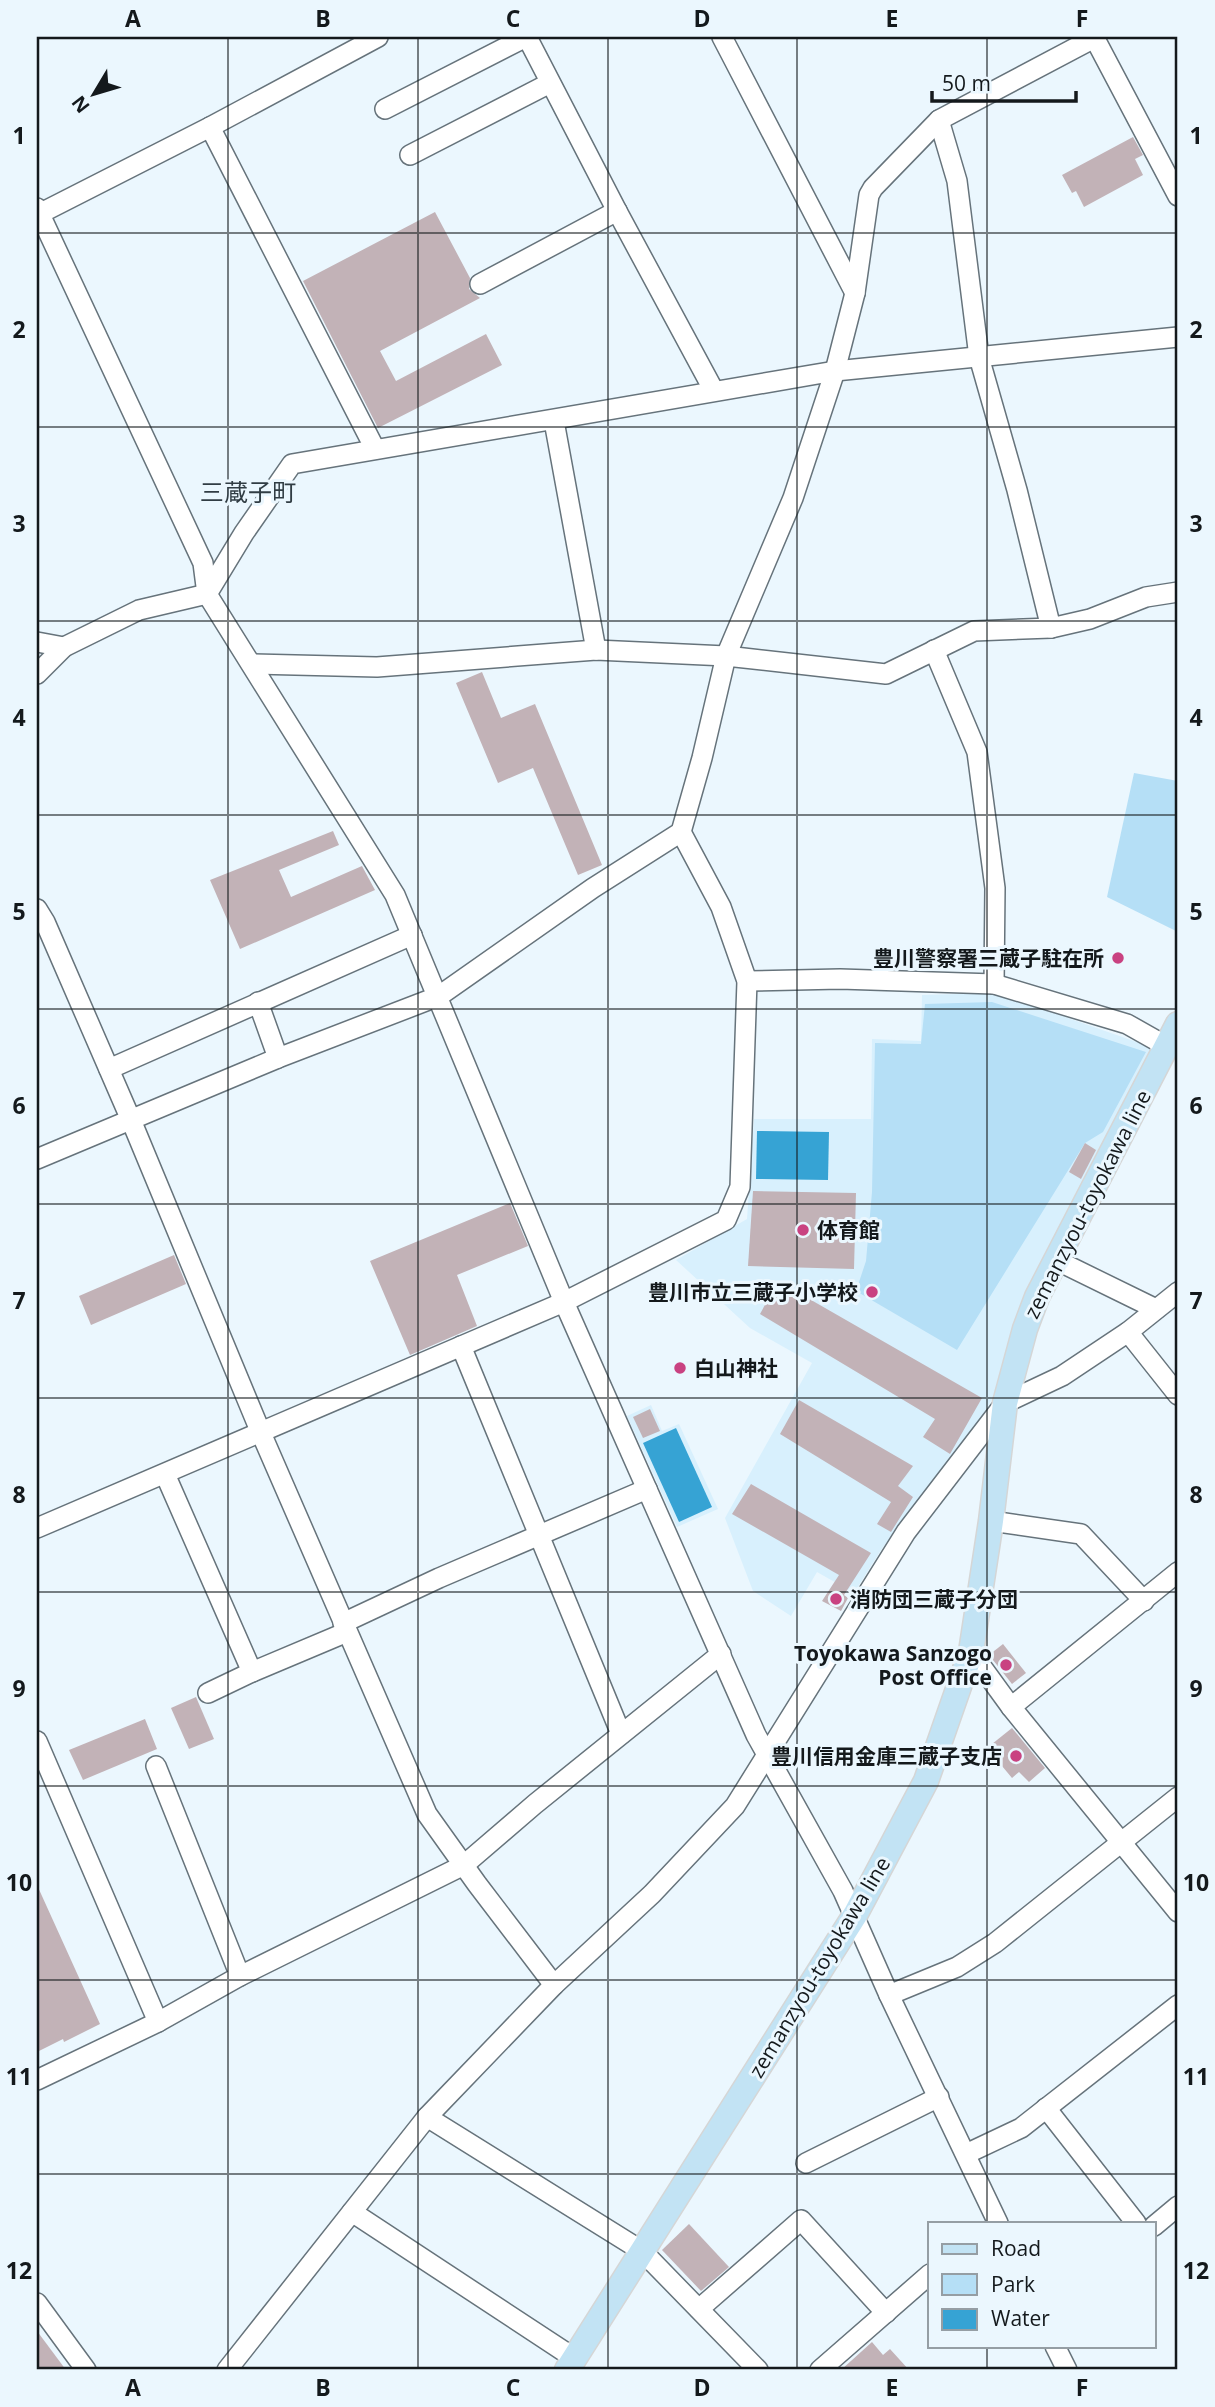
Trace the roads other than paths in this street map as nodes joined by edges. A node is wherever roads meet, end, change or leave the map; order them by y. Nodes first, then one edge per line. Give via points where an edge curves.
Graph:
1 (378, 37) edge
2 (527, 37) edge
3 (722, 37) edge
4 (1095, 37) edge
5 (354, 42) edge
6 (550, 83) junction
7 (385, 109) dead end
8 (939, 120) junction
9 (210, 127) junction
10 (410, 155) dead end
11 (1178, 196) edge
12 (617, 211) junction
13 (38, 213) edge
14 (480, 284) dead end
15 (855, 293) junction
16 (1178, 337) edge
17 (979, 357) junction
18 (835, 371) junction
19 (714, 391) junction
20 (554, 421) junction
21 (375, 449) junction
22 (1178, 592) edge
23 (207, 594) junction
24 (1051, 628) junction
25 (37, 642) edge
26 (64, 647) junction
27 (596, 650) junction
28 (934, 650) junction
29 (726, 656) junction
30 (253, 664) junction
31 (37, 674) edge
32 (681, 832) junction
33 (37, 909) edge
34 (412, 935) junction
35 (747, 981) junction
36 (994, 984) junction
37 (439, 996) junction
38 (258, 1002) junction
39 (1178, 1024) edge
40 (1166, 1046) junction
41 (278, 1058) junction
42 (109, 1069) junction
43 (131, 1120) junction
44 (37, 1159) edge
45 (1056, 1260) junction
46 (1178, 1292) edge
47 (564, 1302) junction
48 (1156, 1309) junction
49 (1128, 1332) junction
50 (461, 1346) junction
51 (1178, 1395) edge
52 (1005, 1403) junction
53 (261, 1433) junction
54 (165, 1474) junction
55 (647, 1489) junction
56 (991, 1521) junction
57 (37, 1528) edge
58 (539, 1535) junction
59 (1178, 1572) edge
60 (1144, 1601) junction
61 (345, 1627) junction
62 (971, 1652) junction
63 (721, 1654) junction
64 (252, 1672) junction
65 (208, 1693) dead end
66 (1011, 1707) junction
67 (621, 1734) junction
68 (37, 1741) edge
69 (768, 1755) junction
70 (156, 1766) dead end
71 (1178, 1797) edge
72 (1122, 1842) junction
73 (464, 1865) junction
74 (1178, 1912) edge
75 (855, 1915) junction
76 (240, 1976) junction
77 (554, 1984) junction
78 (889, 1994) junction
79 (1178, 2006) edge
80 (158, 2022) junction
81 (37, 2080) edge
82 (939, 2097) junction
83 (1046, 2108) junction
84 (427, 2117) junction
85 (967, 2154) junction
86 (806, 2162) dead end
87 (1178, 2206) edge
88 (352, 2212) junction
89 (993, 2221) edge
90 (1135, 2222) edge
91 (1156, 2224) edge
92 (642, 2252) junction
93 (928, 2276) edge
94 (37, 2303) edge
95 (699, 2309) junction
96 (886, 2314) junction
97 (1056, 2348) edge
98 (570, 2364) edge
99 (86, 2370) edge
100 (227, 2370) edge
101 (758, 2370) edge
102 (820, 2370) edge
103 (1068, 2370) edge

1 - 5 street
2 - 6 street
2 - 7 street
3 - 15 street
4 - 8 street
4 - 11 street
5 - 9 street
6 - 10 street
6 - 12 street
8 - 15 street via 869,195
8 - 17 street via 957,181
9 - 13 street
9 - 21 street
12 - 14 street
12 - 19 street
13 - 23 street via 204,563
15 - 18 street
16 - 17 street
17 - 18 street
17 - 24 street
18 - 19 street
18 - 29 street via 793,498
19 - 20 street
20 - 21 street
20 - 27 street
21 - 23 street via 292,464
22 - 24 street via 1146,597 1090,619
23 - 26 street via 139,610
23 - 30 street
24 - 28 street via 974,631
25 - 26 street
26 - 31 street
27 - 29 street
27 - 30 street via 377,667
28 - 29 street via 887,674
28 - 36 street via 977,752 995,888
29 - 32 street
30 - 34 street via 394,895
32 - 35 street via 721,907
32 - 37 street
33 - 42 street
34 - 37 street
34 - 38 street
35 - 36 street
35 - 47 street via 740,1187 726,1220
36 - 40 street via 1127,1024
37 - 41 street
37 - 47 street
38 - 41 street
38 - 42 street
39 - 40 main road, zemanzyou-toyokawa line
40 - 45 main road, zemanzyou-toyokawa line
41 - 43 street
42 - 43 street
43 - 44 street
43 - 53 street
45 - 48 street
45 - 52 main road, zemanzyou-toyokawa line via 1025,1329
46 - 48 street
47 - 50 street
47 - 55 street
48 - 49 street
49 - 51 street
49 - 52 street via 1062,1376
50 - 53 street
50 - 58 street
52 - 56 main road, zemanzyou-toyokawa line
52 - 69 street via 906,1532
53 - 54 street
53 - 61 street
54 - 57 street
54 - 64 street
55 - 58 street
55 - 63 street
56 - 60 street via 1081,1534
56 - 62 main road, zemanzyou-toyokawa line
58 - 61 street
58 - 67 street
59 - 60 street
60 - 66 street
61 - 64 street
61 - 73 street via 428,1814
62 - 66 street
62 - 75 main road, zemanzyou-toyokawa line via 926,1781
63 - 67 street
63 - 69 street
64 - 65 street
66 - 72 street
67 - 73 street
68 - 80 street
69 - 75 street
69 - 77 street via 735,1806 652,1894
70 - 76 street
71 - 72 street
72 - 74 street
72 - 78 street via 995,1943 957,1967
73 - 76 street
73 - 77 street
75 - 78 street
75 - 92 main road, zemanzyou-toyokawa line
76 - 80 street
77 - 84 street
78 - 82 street
79 - 83 street
80 - 81 street
82 - 85 street
82 - 86 street
83 - 85 street via 1021,2128
83 - 90 street
84 - 88 street
84 - 92 street
85 - 89 street
87 - 91 street
88 - 98 street
88 - 100 street
92 - 95 street
92 - 98 main road, zemanzyou-toyokawa line
93 - 96 street
94 - 99 street
95 - 96 street via 801,2220
95 - 101 street
96 - 102 street
97 - 103 street

